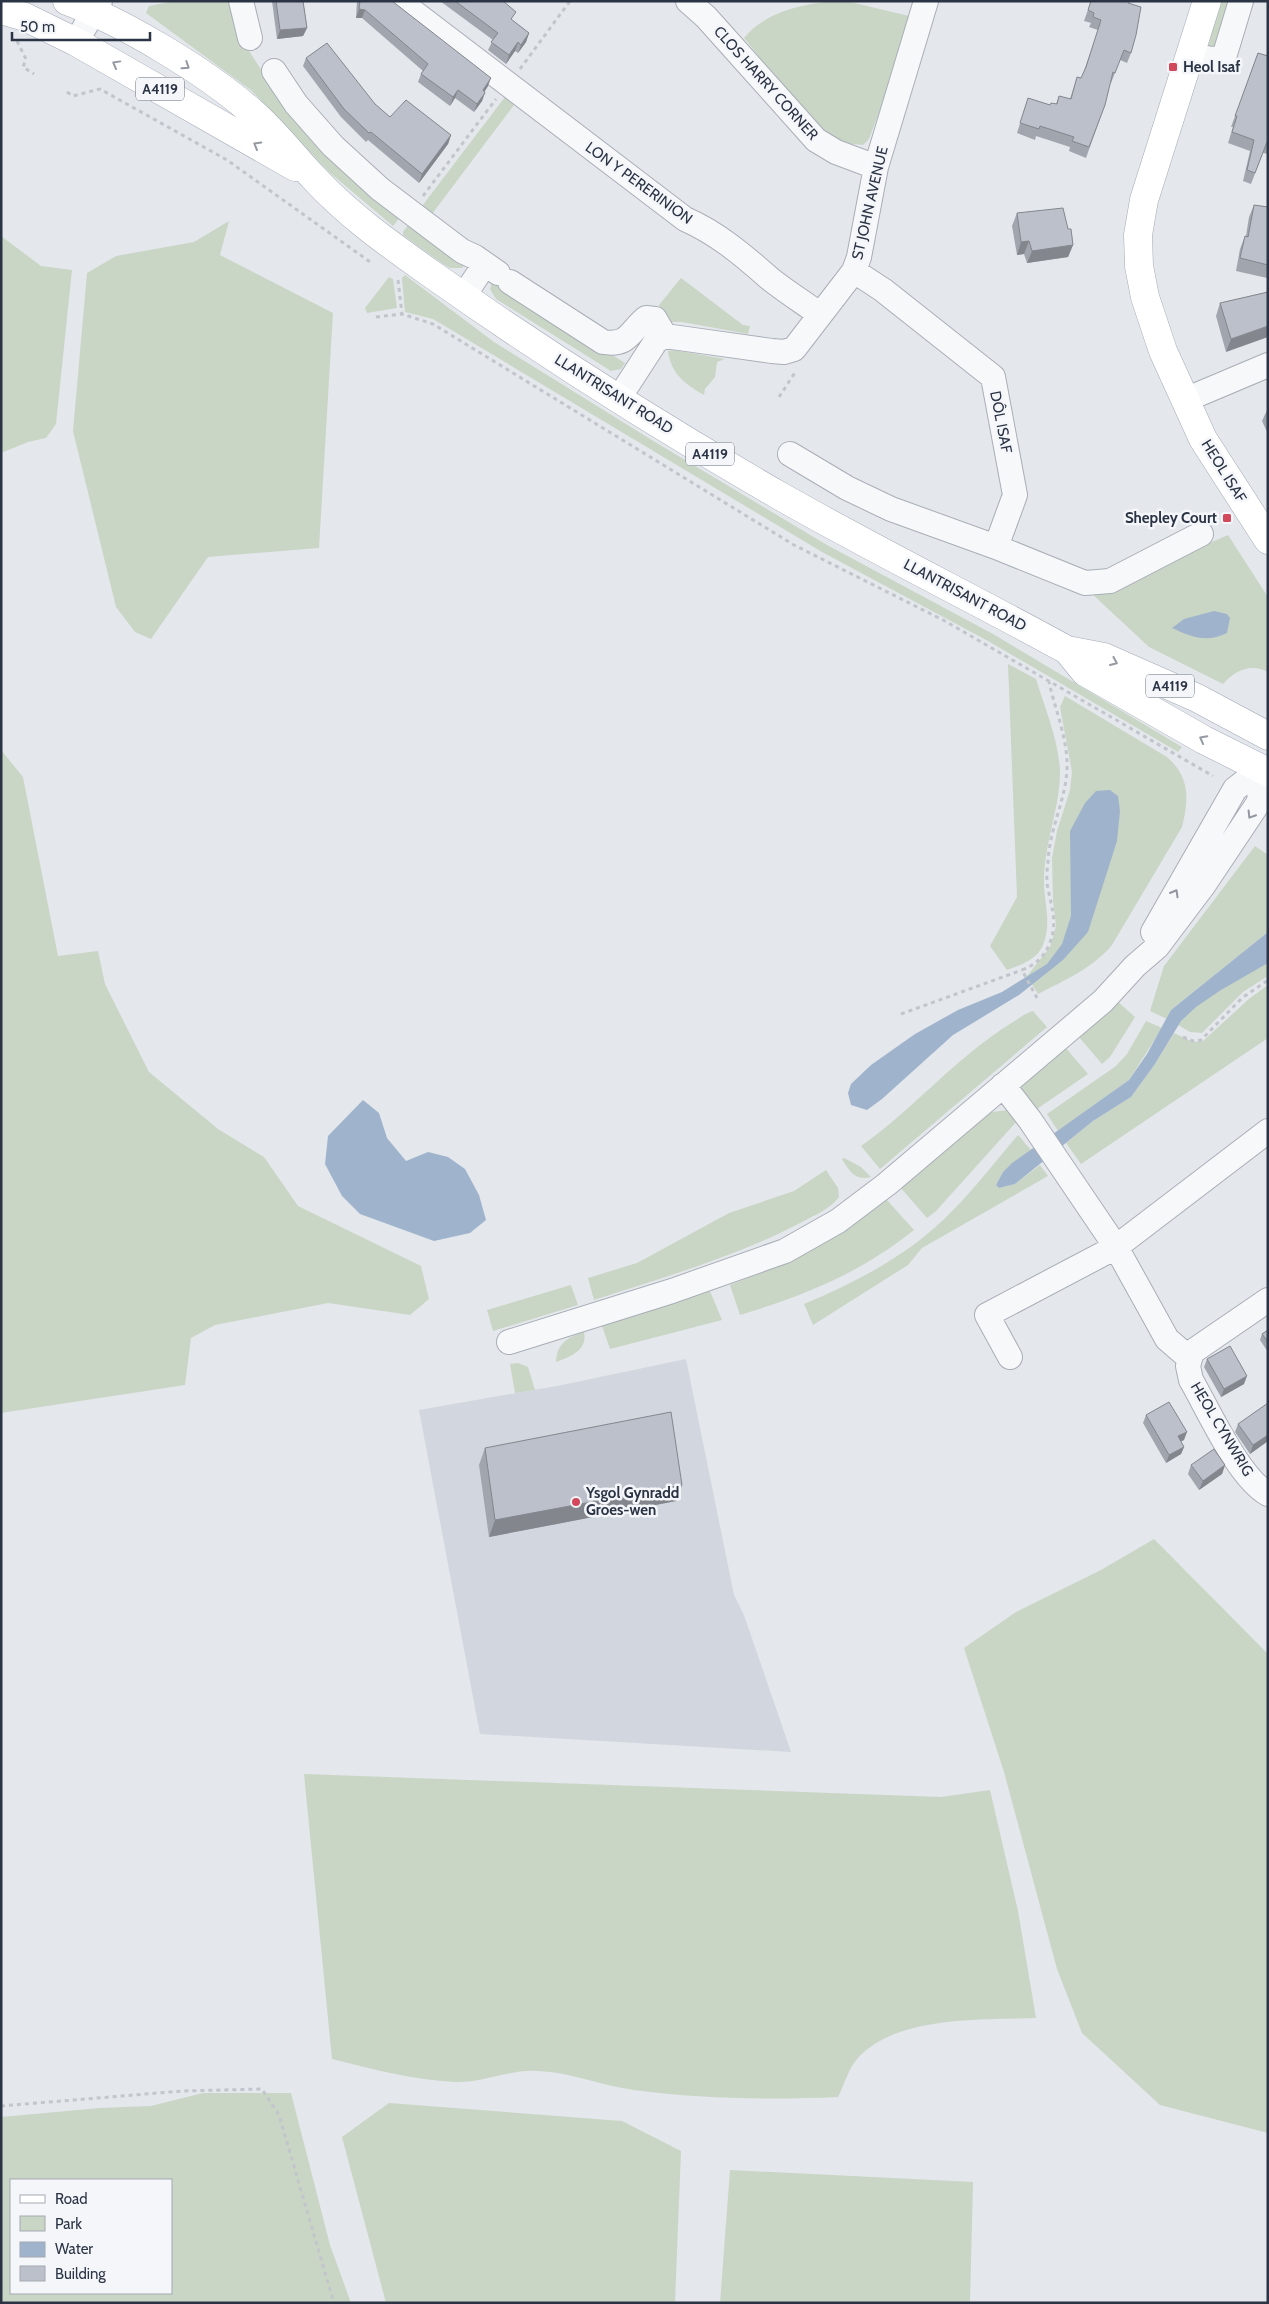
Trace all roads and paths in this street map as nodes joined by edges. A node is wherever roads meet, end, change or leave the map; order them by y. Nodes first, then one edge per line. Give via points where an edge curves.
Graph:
1 (67, 1) edge
2 (241, 1) edge
3 (399, 1) edge
4 (570, 1) edge
5 (688, 1) edge
6 (926, 1) edge
7 (1207, 1) edge
8 (1241, 1) edge
9 (97, 6) edge
10 (1, 10) edge
11 (11, 37) dead end
12 (250, 38) dead end
13 (76, 42) junction
14 (1190, 54) junction
15 (274, 71) dead end
16 (34, 74) dead end
17 (508, 85) junction
18 (67, 92) dead end
19 (876, 167) junction
20 (314, 178) junction
21 (414, 207) junction
22 (374, 264) dead end
23 (854, 271) junction
24 (498, 273) junction
25 (398, 280) dead end
26 (463, 297) junction
27 (402, 314) junction
28 (819, 314) junction
29 (376, 317) dead end
30 (665, 336) junction
31 (1268, 364) edge
32 (797, 370) dead end
33 (779, 397) dead end
34 (619, 398) junction
35 (1185, 400) junction
36 (790, 454) dead end
37 (1200, 534) dead end
38 (1268, 540) edge
39 (996, 547) junction
40 (1067, 650) junction
41 (1049, 681) junction
42 (1268, 736) edge
43 (1266, 766) edge
44 (1213, 776) dead end
45 (1022, 970) junction
46 (1268, 980) edge
47 (1037, 998) dead end
48 (901, 1014) dead end
49 (1183, 1037) dead end
50 (1003, 1085) junction
51 (1268, 1131) edge
52 (1116, 1247) junction
53 (1268, 1300) edge
54 (509, 1342) dead end
55 (1010, 1357) dead end
56 (1189, 1358) junction
57 (1263, 1483) edge
58 (1, 2106) edge
59 (334, 2303) edge

1 - 9 main road, LLANTRISANT ROAD / A4119
2 - 12 street
3 - 17 street, LON Y PERERINION
4 - 17 path
5 - 19 street, CLOS HARRY CORNER via 816,140 836,152
6 - 19 street, ST JOHN AVENUE
7 - 14 main road, HEOL ISAF
8 - 14 street via 1226,54 1210,59
9 - 13 street
9 -> 20 main road, LLANTRISANT ROAD / A4119 via 221,87 281,139
10 - 13 main road, LLANTRISANT ROAD / A4119 via 25,17
11 - 16 path via 19,42 26,59 23,67
20 -> 13 main road, LLANTRISANT ROAD / A4119
14 - 35 main road, HEOL ISAF via 1149,183 1138,235 1145,297 1163,352
15 - 21 street via 296,104 332,146 362,174
17 - 21 path
17 - 28 street, LON Y PERERINION via 685,219 706,228 754,262
18 - 22 path via 73,96 100,89 193,139
19 - 23 street, ST JOHN AVENUE
20 - 26 main road, LLANTRISANT ROAD / A4119 via 370,231
21 - 24 street via 462,251
23 - 28 street, ST JOHN AVENUE
23 - 39 street, DÔL ISAF via 883,290 992,377 1015,495
24 - 26 street
24 - 30 street via 603,342 613,344 625,340 646,318 655,318
25 - 27 path
26 - 34 main road, LLANTRISANT ROAD / A4119
27 - 29 path
27 - 41 path via 433,324 794,545 945,621
28 - 30 street, ST JOHN AVENUE via 794,349 784,352
30 - 34 street via 656,341
31 - 35 street
32 - 33 path
34 - 40 main road, LLANTRISANT ROAD / A4119 via 780,496
35 - 38 main road, HEOL ISAF via 1203,439
36 - 39 street via 847,488 891,509
37 - 39 street via 1110,581 1085,583
40 -> 42 main road, LLANTRISANT ROAD / A4119 via 1104,657 1197,698
43 -> 40 main road, LLANTRISANT ROAD / A4119 via 1204,740 1085,672
41 - 44 path
41 - 45 path via 1067,768 1048,859 1047,887 1054,926 1043,957
43 - 50 street via 1235,789 1134,966 1102,1001
45 - 47 path
45 - 48 path
46 - 49 path via 1242,998 1201,1040
50 - 52 street
50 - 54 street via 887,1184 838,1220 785,1251 672,1291
51 - 52 street
52 - 55 street via 987,1315
52 - 56 street via 1167,1340
53 - 56 street via 1192,1352
56 - 57 street, HEOL CYNWRIG via 1191,1380 1240,1467
58 - 59 path via 182,2091 262,2089 279,2115

